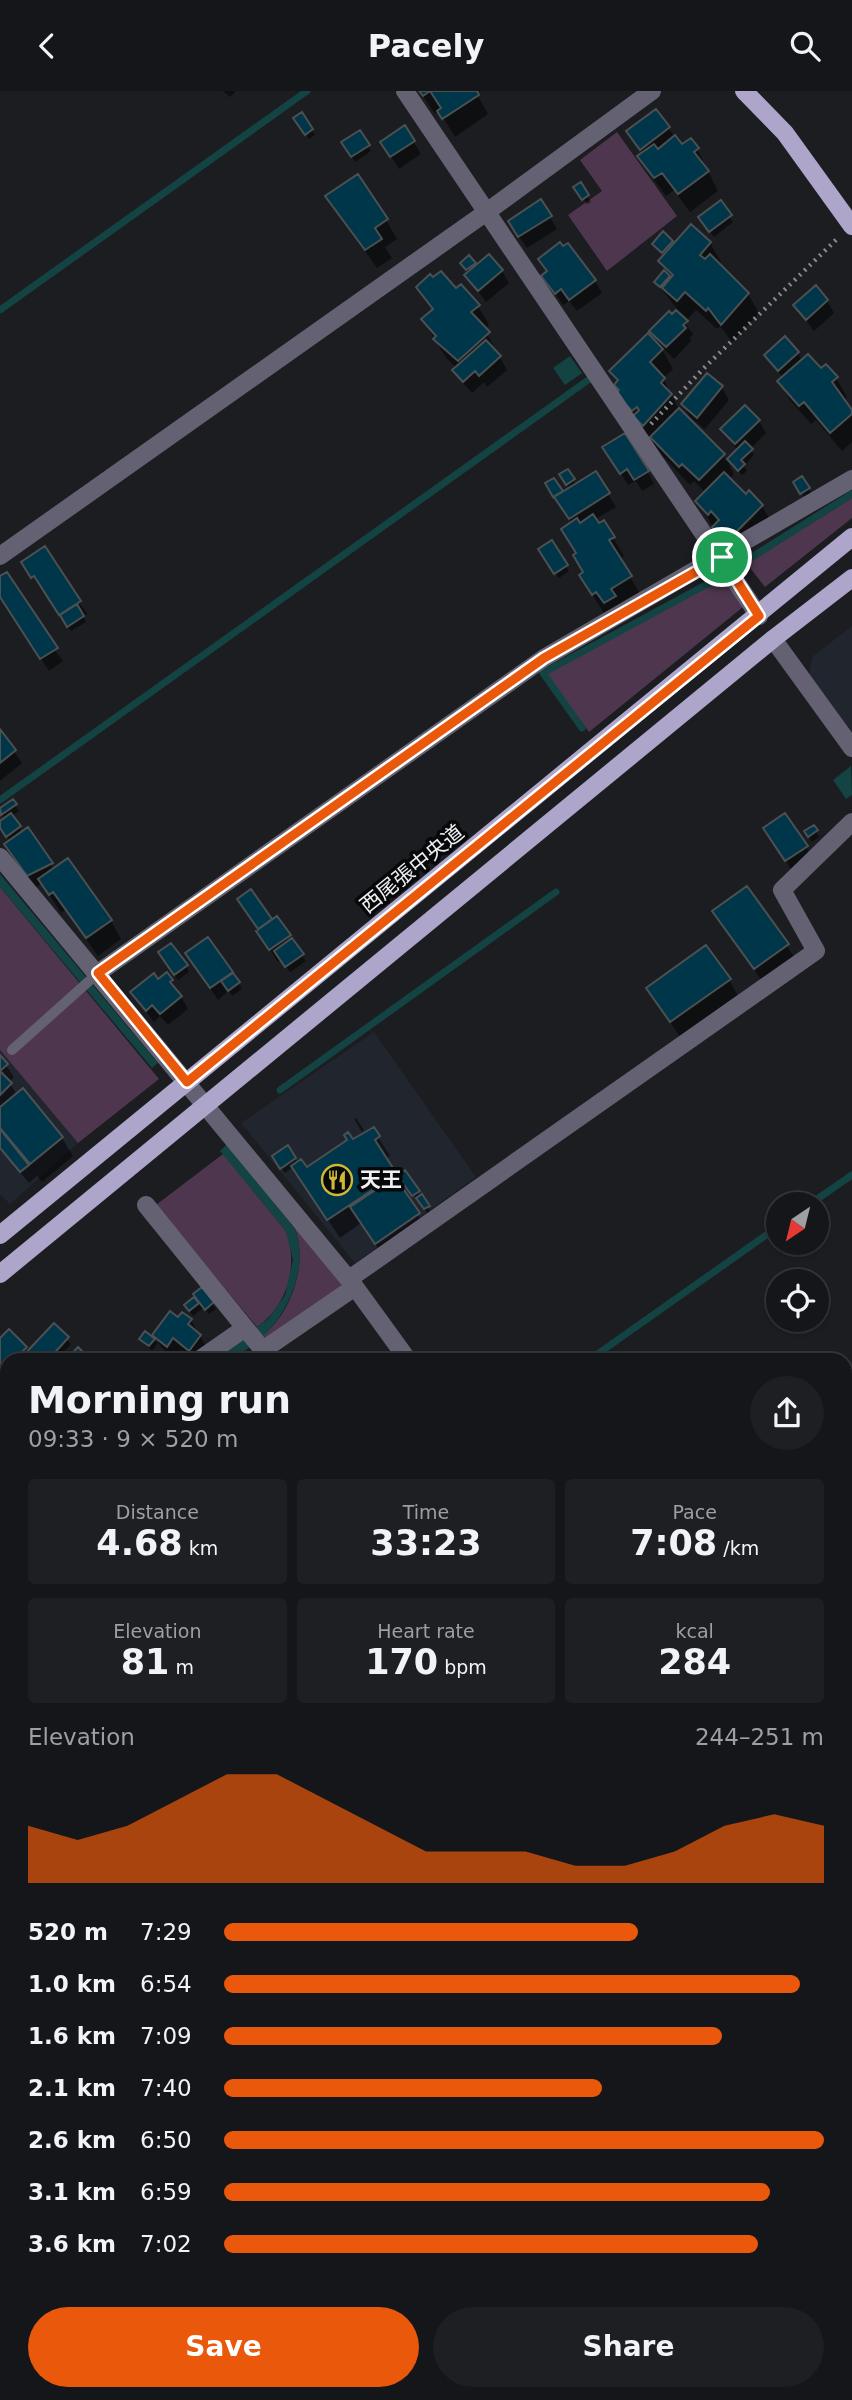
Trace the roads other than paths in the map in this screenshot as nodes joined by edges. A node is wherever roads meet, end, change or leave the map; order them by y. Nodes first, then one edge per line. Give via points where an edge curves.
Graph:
1 (405, 91) edge
2 (652, 91) edge
3 (744, 91) edge
4 (488, 211) junction
5 (852, 225) edge
6 (852, 479) edge
7 (852, 537) edge
8 (0, 556) edge
9 (722, 557) junction
10 (852, 578) edge
11 (759, 616) junction
12 (773, 639) junction
13 (852, 747) edge
14 (852, 822) edge
15 (0, 857) edge
16 (95, 976) junction
17 (12, 1050) dead end
18 (187, 1082) junction
19 (204, 1104) junction
20 (146, 1205) dead end
21 (0, 1235) edge
22 (0, 1274) edge
23 (352, 1283) junction
24 (250, 1334) junction
25 (213, 1353) edge
26 (403, 1353) edge

1 - 4 street
2 - 4 street
3 - 5 main road via 785,133
4 - 8 street
4 - 9 street
6 - 9 street
7 - 11 main road, 西尾張中央道
9 - 11 street
9 - 16 street via 544,658
10 - 12 main road
11 - 18 main road, 西尾張中央道
12 - 13 street
12 - 19 main road
14 - 23 street via 782,890 816,951
15 - 16 street
16 - 17 lane
16 - 18 street
18 - 19 street
18 - 21 main road, 西尾張中央道
19 - 22 main road
19 - 23 street
20 - 24 street
23 - 24 street via 263,1350
23 - 26 street
24 - 25 street

